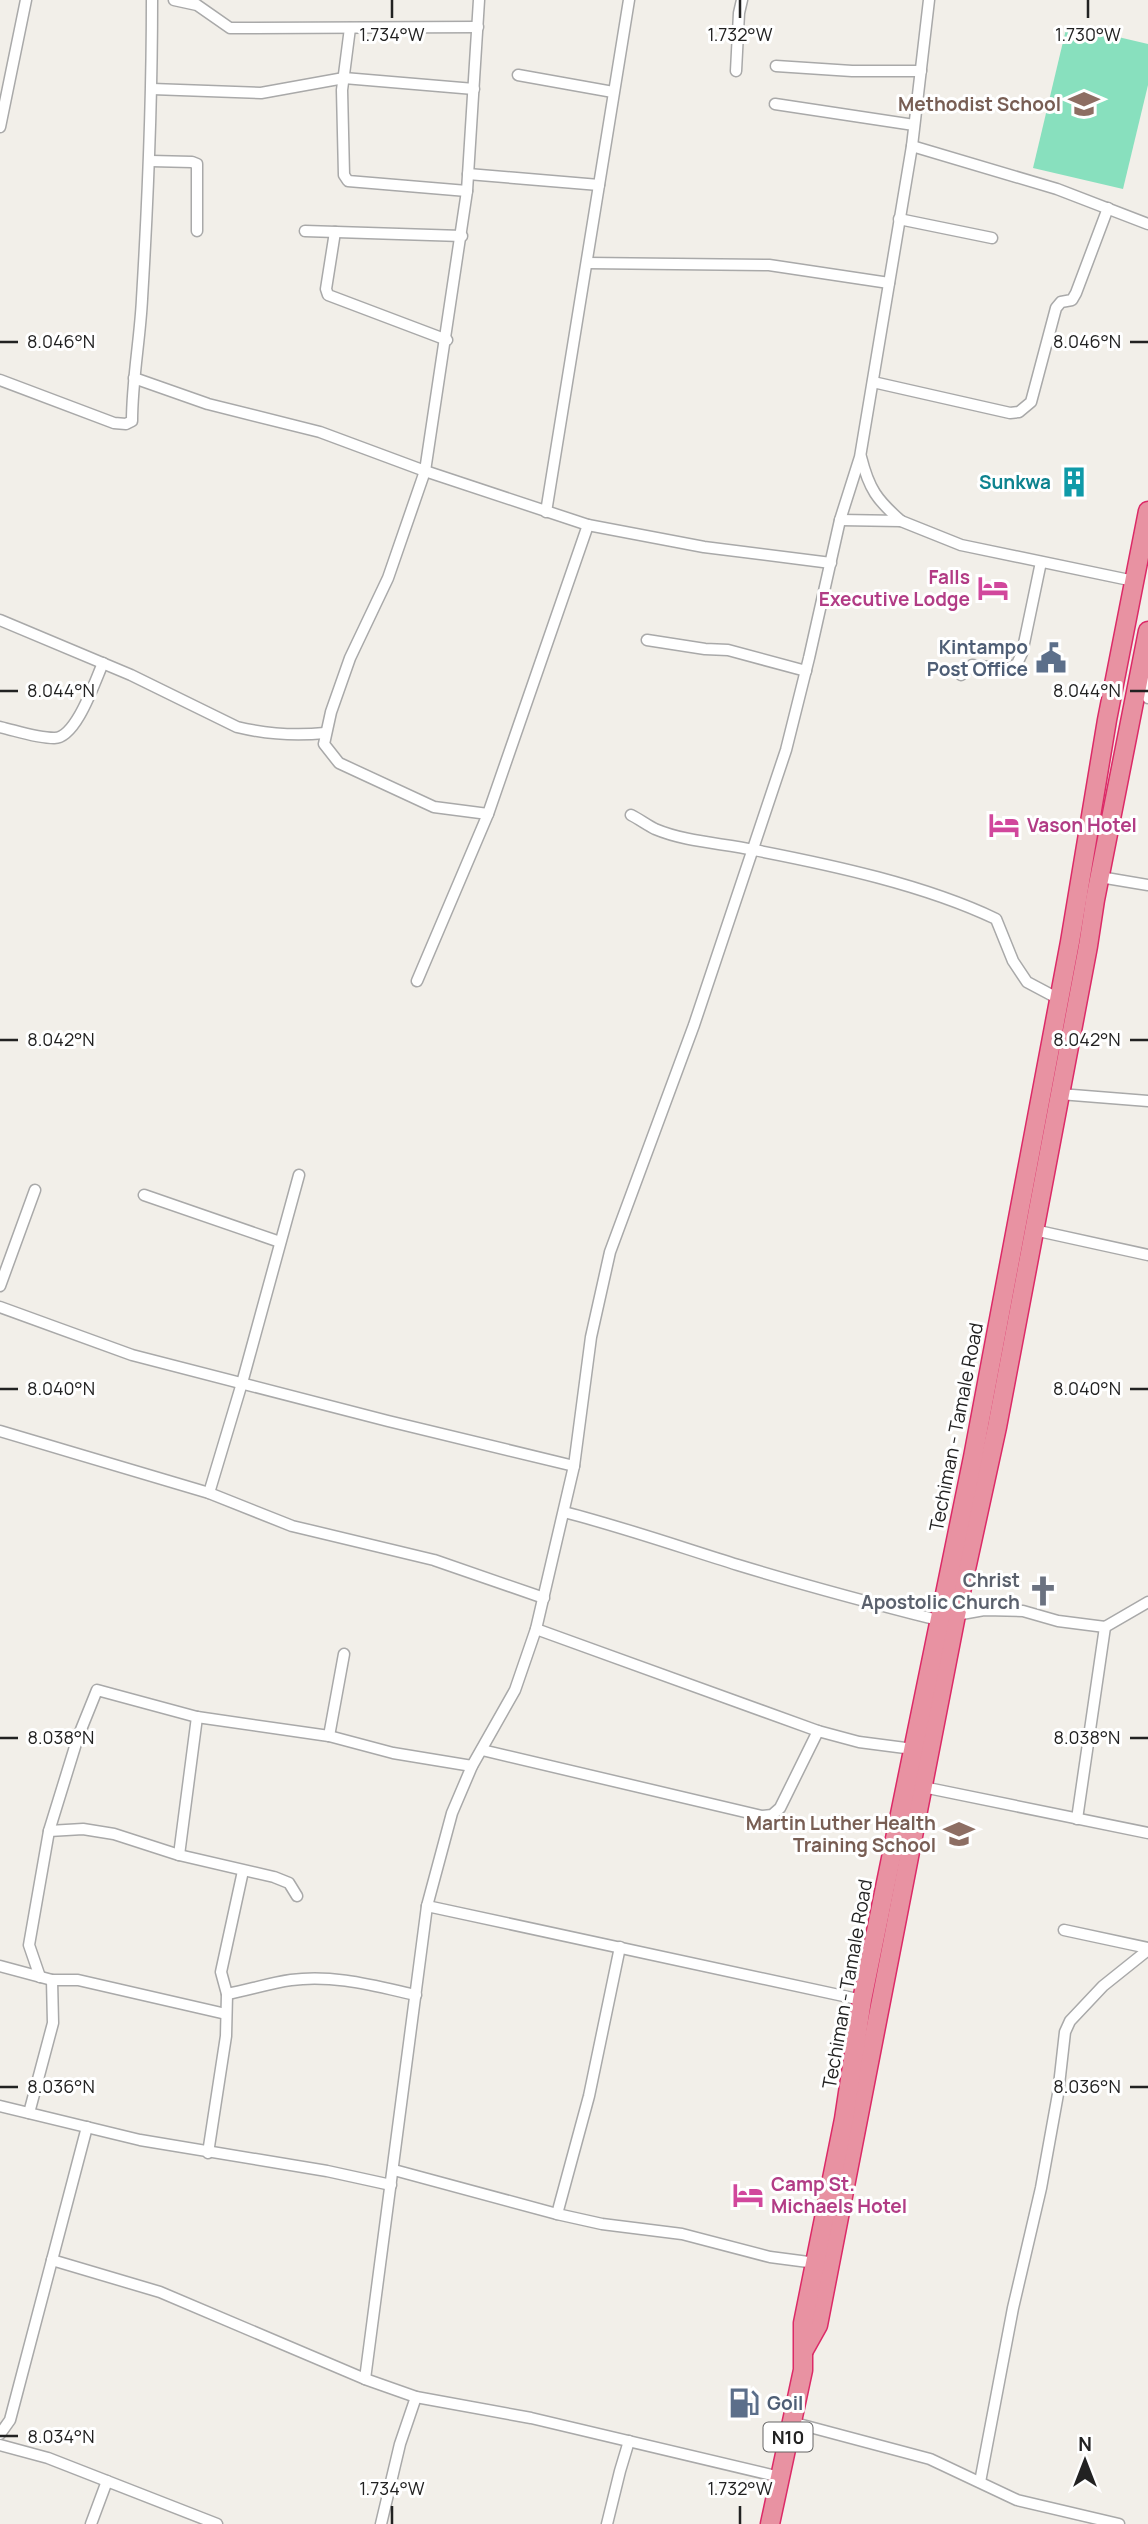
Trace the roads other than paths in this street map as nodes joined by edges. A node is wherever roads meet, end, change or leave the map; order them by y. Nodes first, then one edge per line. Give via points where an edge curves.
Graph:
1 (26, 0) edge
2 (152, 0) edge
3 (173, 0) edge
4 (479, 0) edge
5 (629, 0) edge
6 (741, 0) edge
7 (929, 0) edge
8 (478, 27) junction
9 (350, 28) junction
10 (776, 66) dead end
11 (736, 71) dead end
12 (921, 71) junction
13 (518, 75) dead end
14 (344, 78) junction
15 (152, 89) junction
16 (474, 89) junction
17 (613, 92) junction
18 (775, 104) dead end
19 (914, 125) junction
20 (0, 127) edge
21 (912, 146) junction
22 (151, 161) junction
23 (468, 174) junction
24 (599, 185) junction
25 (467, 191) junction
26 (1108, 208) junction
27 (899, 219) junction
28 (1148, 225) edge
29 (197, 231) dead end
30 (305, 231) dead end
31 (335, 232) junction
32 (462, 236) junction
33 (992, 238) dead end
34 (586, 263) junction
35 (889, 283) junction
36 (447, 340) junction
37 (134, 378) junction
38 (0, 380) edge
39 (873, 382) junction
40 (860, 457) junction
41 (425, 471) junction
42 (1148, 511) edge
43 (546, 512) junction
44 (840, 520) junction
45 (901, 521) junction
46 (588, 526) junction
47 (1041, 562) junction
48 (831, 563) junction
49 (1141, 582) edge
50 (0, 620) edge
51 (1148, 631) edge
52 (647, 640) dead end
53 (1143, 659) junction
54 (103, 663) junction
55 (806, 671) junction
56 (961, 675) dead end
57 (1148, 698) edge
58 (0, 727) edge
59 (325, 733) junction
60 (488, 814) junction
61 (631, 815) dead end
62 (754, 849) junction
63 (1100, 877) junction
64 (1148, 885) edge
65 (417, 981) dead end
66 (1059, 999) junction
67 (1060, 1094) junction
68 (1148, 1101) edge
69 (299, 1174) dead end
70 (35, 1190) dead end
71 (144, 1195) dead end
72 (1034, 1230) junction
73 (281, 1242) junction
74 (1148, 1255) edge
75 (0, 1286) edge
76 (0, 1307) edge
77 (242, 1383) junction
78 (0, 1431) edge
79 (574, 1465) junction
80 (209, 1493) junction
81 (564, 1513) junction
82 (544, 1598) junction
83 (1148, 1602) edge
84 (956, 1615) junction
85 (938, 1620) junction
86 (1105, 1627) junction
87 (536, 1629) junction
88 (344, 1654) dead end
89 (197, 1717) junction
90 (818, 1731) junction
91 (329, 1736) junction
92 (913, 1749) junction
93 (482, 1750) junction
94 (472, 1766) junction
95 (923, 1787) junction
96 (1077, 1819) junction
97 (49, 1831) junction
98 (1148, 1833) edge
99 (179, 1855) junction
100 (243, 1871) junction
101 (297, 1896) dead end
102 (427, 1906) junction
103 (1064, 1930) dead end
104 (620, 1947) junction
105 (1148, 1949) edge
106 (0, 1966) edge
107 (40, 1977) junction
108 (52, 1980) junction
109 (227, 1994) junction
110 (416, 1996) junction
111 (862, 2000) junction
112 (226, 2014) junction
113 (0, 2106) edge
114 (29, 2113) junction
115 (87, 2127) junction
116 (208, 2153) junction
117 (394, 2170) junction
118 (391, 2185) junction
119 (557, 2214) junction
120 (52, 2260) junction
121 (816, 2263) junction
122 (804, 2350) junction
123 (365, 2379) junction
124 (416, 2397) junction
125 (791, 2422) junction
126 (0, 2434) edge
127 (629, 2441) junction
128 (0, 2445) edge
129 (780, 2477) junction
130 (107, 2481) junction
131 (980, 2482) junction
132 (91, 2524) edge
133 (217, 2524) edge
134 (381, 2524) edge
135 (607, 2524) edge
136 (770, 2524) edge
137 (1119, 2524) edge

1 - 20 street
2 - 15 street
3 - 9 street via 197,5 230,28
4 - 8 street
5 - 17 street
6 - 11 street
7 - 12 street
8 - 9 street
8 - 16 street
9 - 14 street
10 - 12 street
12 - 19 street
13 - 17 street
14 - 15 street via 261,93
14 - 16 street
14 - 25 street via 344,175 348,181
15 - 22 street
16 - 23 street
17 - 24 street
18 - 19 street
19 - 21 street
21 - 26 street
21 - 27 street
22 - 29 street via 197,164
22 - 37 street
23 - 24 street
23 - 25 street
24 - 34 street
25 - 32 street
26 - 28 street
26 - 39 street via 1076,293 1056,309 1025,409 1010,413
27 - 33 street
27 - 35 street
30 - 31 street
31 - 32 street
31 - 36 street via 328,295
32 - 36 street
34 - 35 street via 769,265
34 - 43 street
35 - 39 street
36 - 41 street
37 - 38 street via 132,421 126,424
37 - 41 street via 208,404 320,432
39 - 40 street
40 - 44 street
40 - 45 street via 877,499
41 - 43 street
41 - 59 street via 388,578 350,658
42 - 49 highway, Techiman - Tamale Road / N10
43 - 46 street
44 - 45 street
44 - 48 street
45 - 47 street via 961,545
46 - 48 street
46 - 60 street
47 - 49 street
47 - 56 street via 1017,664 1006,669 972,665
48 - 55 street
49 - 66 highway, Techiman - Tamale Road / N10 via 1107,720
50 - 54 street
51 - 53 highway, Techiman - Tamale Road / N10
52 - 55 street via 728,650
53 - 57 street
53 - 63 highway, Techiman - Tamale Road / N10
54 - 58 street via 76,723 65,736 56,739
54 - 59 street via 237,727 297,736
55 - 62 street
59 - 60 street via 324,744 339,763 434,807
60 - 65 street
61 - 62 street via 654,828 694,840
62 - 66 street via 959,901 996,919 1027,982
62 - 79 street via 610,1252 591,1337
63 - 64 street
63 - 67 highway, Techiman - Tamale Road / N10
66 - 85 highway, Techiman - Tamale Road / N10
67 - 68 street
67 - 72 highway, Techiman - Tamale Road / N10
69 - 73 street
70 - 75 street
71 - 73 street
72 - 74 street
72 - 84 highway, Techiman - Tamale Road / N10
73 - 77 street
76 - 77 street via 132,1355
77 - 79 street
77 - 80 street
78 - 80 street
79 - 81 street
80 - 82 street via 292,1525 434,1560
81 - 82 street
81 - 85 street
82 - 87 street
83 - 86 street
84 - 86 street via 1023,1611
84 - 95 highway, Techiman - Tamale Road / N10
85 - 92 highway, Techiman - Tamale Road / N10
86 - 96 street
87 - 90 street
87 - 93 street via 515,1690
88 - 91 street
89 - 91 street
89 - 97 street via 97,1690
89 - 99 street
90 - 92 street
90 - 93 street via 780,1808 762,1816
91 - 94 street
92 - 111 highway, Techiman - Tamale Road / N10
93 - 94 street
94 - 102 street via 452,1812
95 - 96 street
95 - 122 highway, Techiman - Tamale Road / N10 via 818,2325
96 - 98 street
97 - 99 street via 83,1829 114,1834
97 - 107 street via 29,1945
99 - 100 street
100 - 101 street via 289,1883
100 - 109 street via 221,1972
102 - 104 street
102 - 110 street
103 - 105 street
104 - 111 street
104 - 119 street via 589,2096
105 - 131 street via 1103,1986 1065,2032 1041,2188
106 - 107 street
107 - 108 street
108 - 112 street via 78,1980
108 - 114 street via 53,2023
109 - 110 street via 315,1978
109 - 112 street
110 - 117 street
111 - 121 highway, Techiman - Tamale Road / N10
112 - 116 street
113 - 114 street
114 - 115 street
115 - 116 street
115 - 120 street
116 - 118 street
117 - 118 street
117 - 119 street
118 - 123 street
119 - 121 street via 682,2234 770,2257
120 - 123 street via 160,2292
120 - 126 street via 10,2420
121 - 122 highway, Techiman - Tamale Road / N10 via 803,2323
122 - 125 highway, Techiman - Tamale Road / N10
123 - 124 street
124 - 127 street
124 - 134 street
125 - 129 highway, Techiman - Tamale Road / N10
125 - 131 street via 930,2459
127 - 129 street
127 - 135 street
128 - 130 street
129 - 136 highway, Techiman - Tamale Road / N10
130 - 132 street
130 - 133 street
131 - 137 street via 1017,2500

